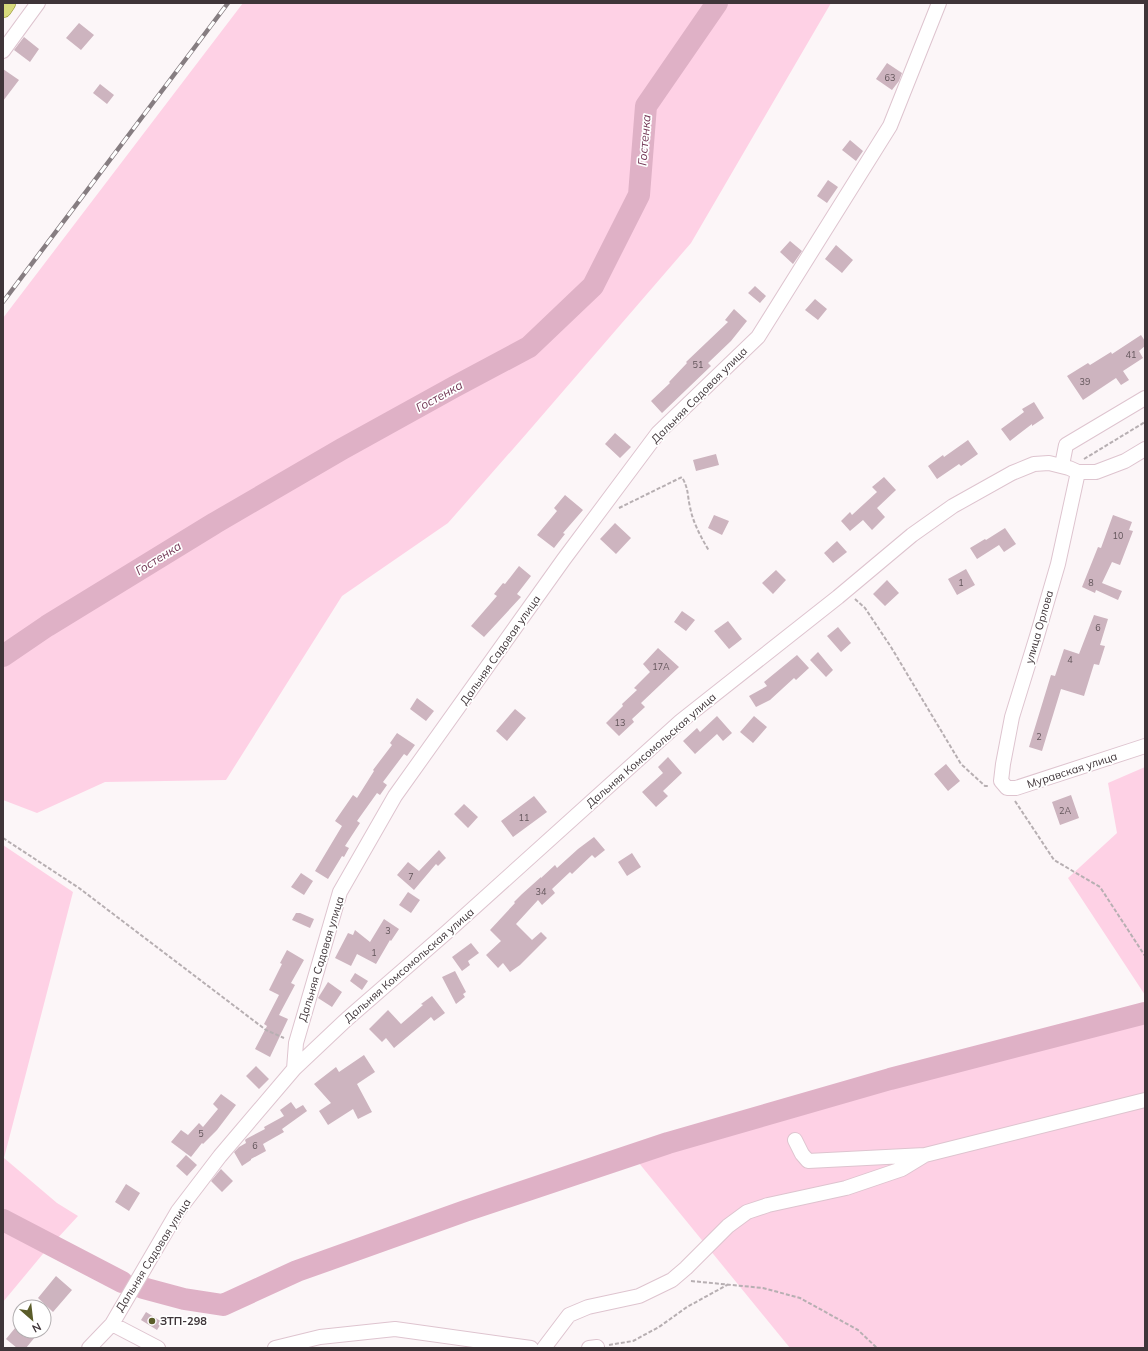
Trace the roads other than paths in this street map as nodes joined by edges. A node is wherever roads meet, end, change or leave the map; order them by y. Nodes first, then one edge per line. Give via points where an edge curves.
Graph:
1 (7, 3) edge
2 (38, 3) edge
3 (939, 3) edge
4 (3, 9) edge
5 (3, 50) edge
6 (1145, 398) edge
7 (1145, 449) edge
8 (1070, 468) junction
9 (1145, 746) edge
10 (1001, 781) joint
11 (294, 1069) junction
12 (1145, 1100) edge
13 (795, 1140) dead end
14 (925, 1155) junction
15 (112, 1324) junction
16 (89, 1348) edge
17 (158, 1348) edge
18 (275, 1348) edge
19 (531, 1348) edge
20 (544, 1348) edge

1 - 4 main road
2 - 5 street
3 - 11 street, Дальняя Садовая улица via 890,126 758,337 658,433 564,558 395,796 340,892 296,1043
6 - 8 street via 1066,445
7 - 8 street via 1125,461 1096,472
8 - 10 street, улица Орлова via 1058,564 1012,717
8 - 11 street, Дальняя Комсомольская улица via 1049,463 1034,464 1012,473 953,506 912,535 832,602 681,721
9 - 10 street, Муравская улица via 1016,788 1007,788
11 - 15 street, Дальняя Садовая улица via 220,1156 178,1211
12 - 14 street
13 - 14 street via 808,1161
14 - 20 street via 902,1168 846,1188 747,1212 728,1226 672,1280 639,1296 588,1307 569,1315
15 - 16 street, Дальняя Садовая улица
15 - 17 street
18 - 19 street via 320,1337 395,1329

